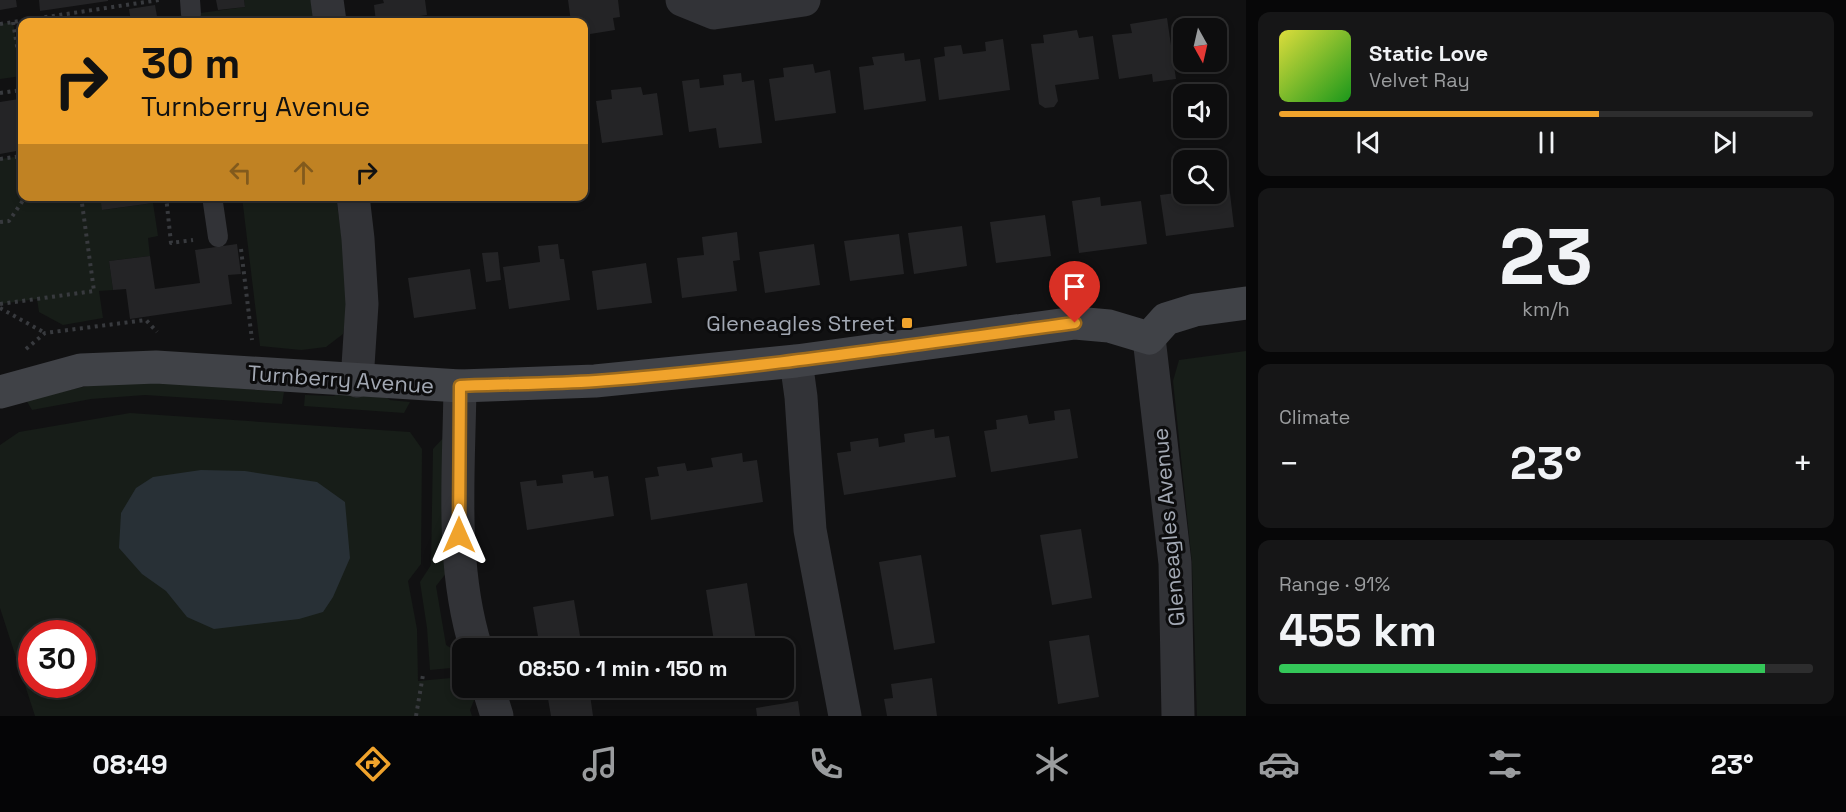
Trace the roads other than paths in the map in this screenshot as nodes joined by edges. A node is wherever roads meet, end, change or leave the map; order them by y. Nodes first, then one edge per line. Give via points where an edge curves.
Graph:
1 (327, 0) edge
2 (682, 0) edge
3 (804, 0) edge
4 (329, 18) edge
5 (213, 201) edge
6 (354, 201) edge
7 (218, 237) dead end
8 (1246, 303) edge
9 (1149, 338) junction
10 (796, 361) junction
11 (357, 381) junction
12 (460, 386) junction
13 (0, 393) edge
14 (473, 638) edge
15 (491, 698) edge
16 (497, 716) edge
17 (845, 716) edge
18 (1178, 716) edge

1 - 4 street
2 - 3 street via 714,13
5 - 7 lane
6 - 11 street via 362,304
8 - 9 street via 1195,310 1166,319
9 - 10 street, Turnberry Avenue via 1109,326 1075,323
9 - 18 street, Gleneagles Avenue via 1175,563
10 - 12 street, Turnberry Avenue via 595,381
10 - 17 street via 810,530
11 - 12 street, Turnberry Avenue
11 - 13 street, Turnberry Avenue via 156,367 81,370
12 - 14 street via 458,557
15 - 16 street

